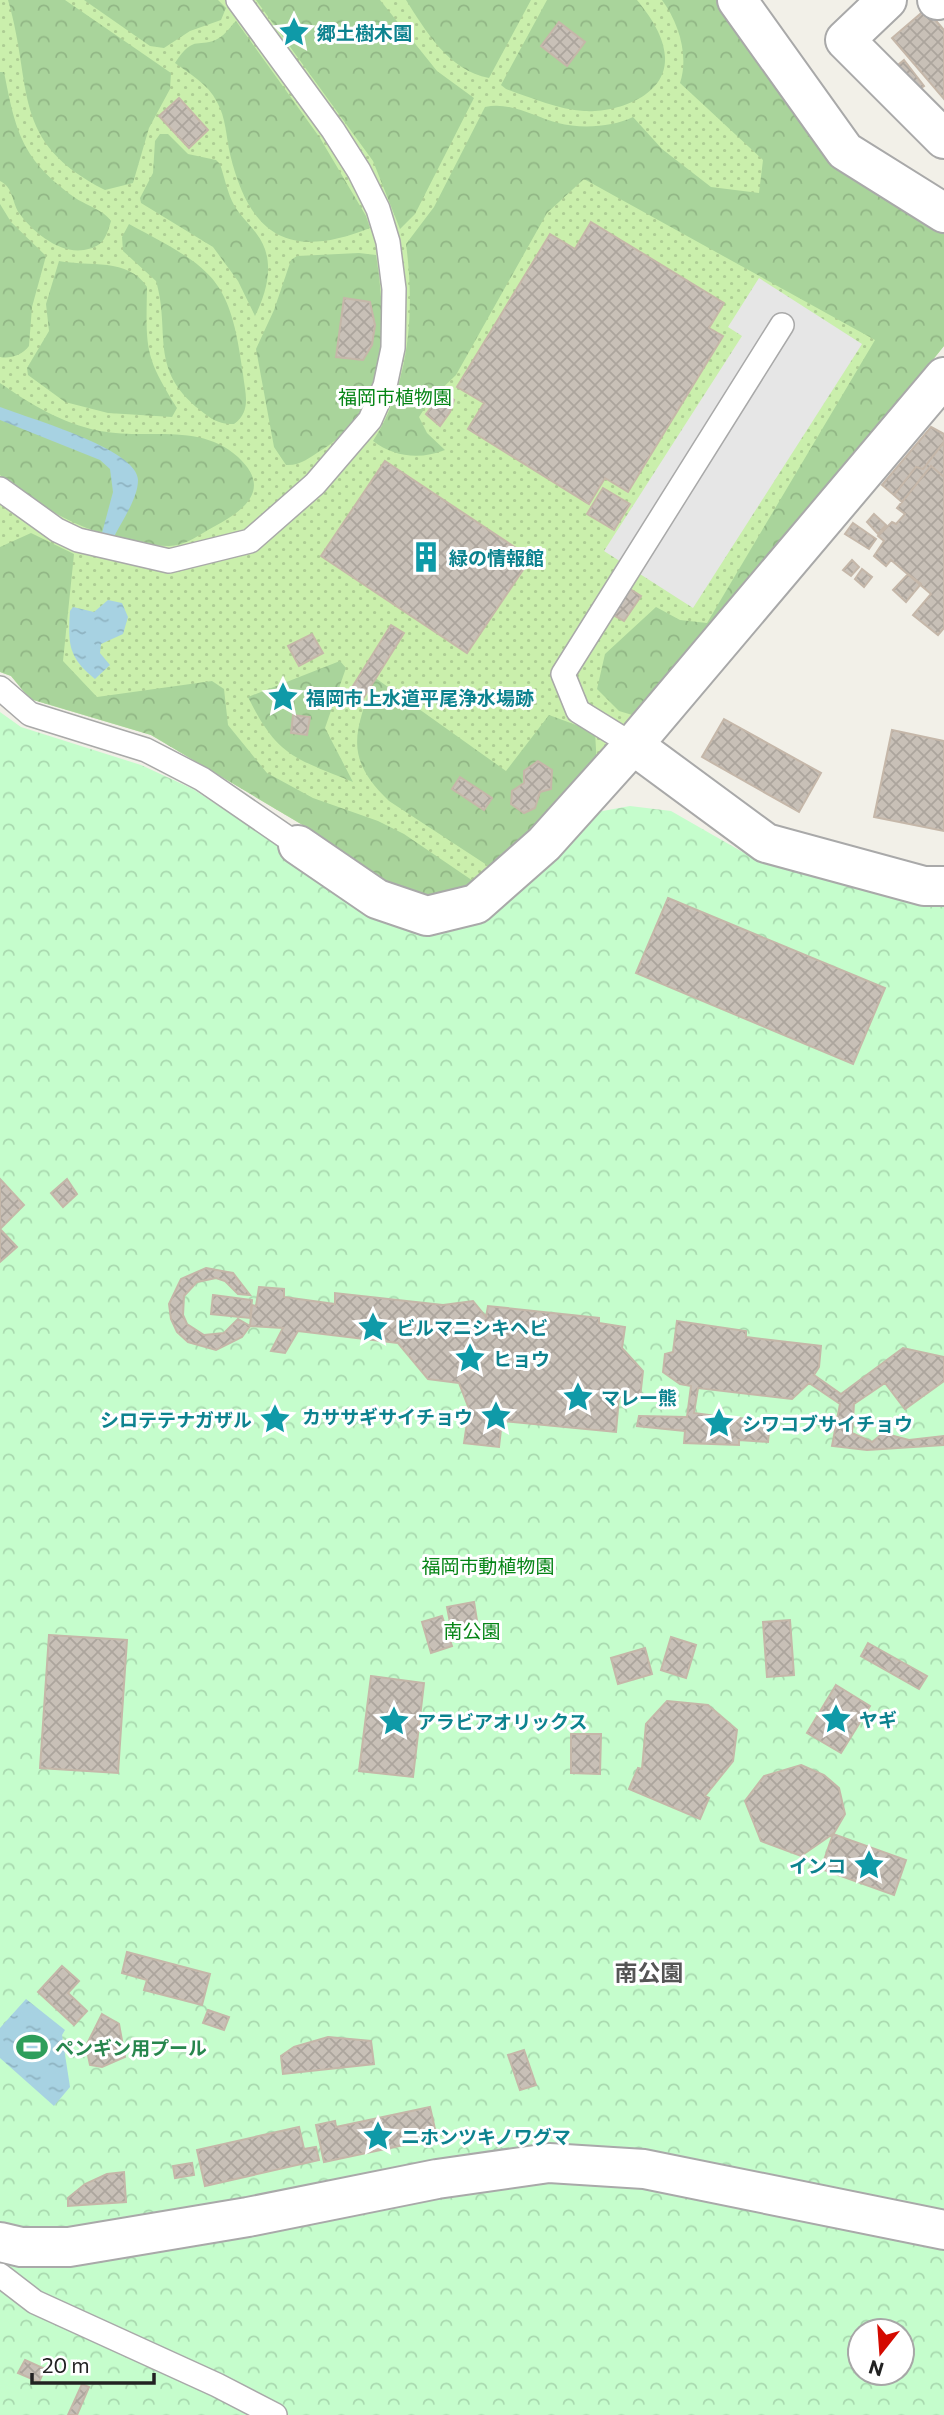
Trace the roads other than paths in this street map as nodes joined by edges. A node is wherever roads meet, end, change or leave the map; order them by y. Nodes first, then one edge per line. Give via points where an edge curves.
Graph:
1 (238, 0) edge
2 (737, 0) edge
3 (887, 0) edge
4 (944, 139) edge
5 (944, 213) edge
6 (782, 325) dead end
7 (944, 377) edge
8 (0, 489) edge
9 (1, 690) edge
10 (633, 745) junction
11 (298, 845) joint
12 (944, 886) edge
13 (944, 2230) edge
14 (0, 2242) edge
15 (0, 2275) edge
16 (275, 2415) edge

1 - 8 lane via 333,130 378,209 392,278 393,348 385,386 370,420 315,484 250,541 169,561 78,540
2 - 5 street via 845,151
3 - 4 street via 845,40
6 - 10 lane via 563,674 578,711
7 - 10 street
9 - 11 lane via 30,714 146,750 202,779
10 - 11 street via 544,844 476,904 427,916 377,898
10 - 12 street via 766,842 924,886
13 - 14 street via 644,2169 549,2163 437,2179 69,2248
15 - 16 lane via 35,2302

